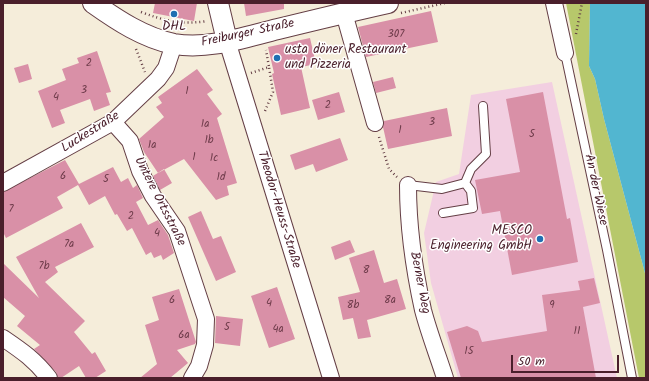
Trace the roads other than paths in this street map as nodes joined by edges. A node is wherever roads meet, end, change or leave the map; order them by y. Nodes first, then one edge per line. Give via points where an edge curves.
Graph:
1 (388, 3) edge
2 (554, 3) edge
3 (95, 4) edge
4 (220, 11) edge
5 (344, 13) junction
6 (227, 41) junction
7 (174, 44) junction
8 (565, 53) joint
9 (483, 106) dead end
10 (113, 122) junction
11 (375, 123) road end
12 (465, 183) junction
13 (3, 184) edge
14 (408, 185) joint
15 (443, 213) dead end
16 (5, 342) edge
17 (48, 378) edge
18 (192, 378) edge
19 (331, 378) edge
20 (445, 378) edge
21 (632, 378) edge

1 - 5 street, Freiburger Straße
2 - 8 street, An der Wiese
3 - 7 street, Freiburger Straße via 133,18 154,38
4 - 6 street
5 - 6 street, Freiburger Straße
5 - 11 street
6 - 7 street, Freiburger Straße via 192,46
6 - 19 street, Theodor-Heuss-Straße
7 - 10 street, Luckestraße via 166,68 154,84
8 - 21 lane, An der Wiese
9 - 12 lane via 486,154 471,168
10 - 13 street, Luckestraße
10 - 18 street, Untere Ortsstraße via 130,141 140,171 153,196 177,231 206,319 205,345 199,366
12 - 14 lane via 442,189
12 - 15 lane via 471,191 473,208
14 - 20 street, Berner Weg via 408,216 414,262 424,312
16 - 17 street via 23,350

